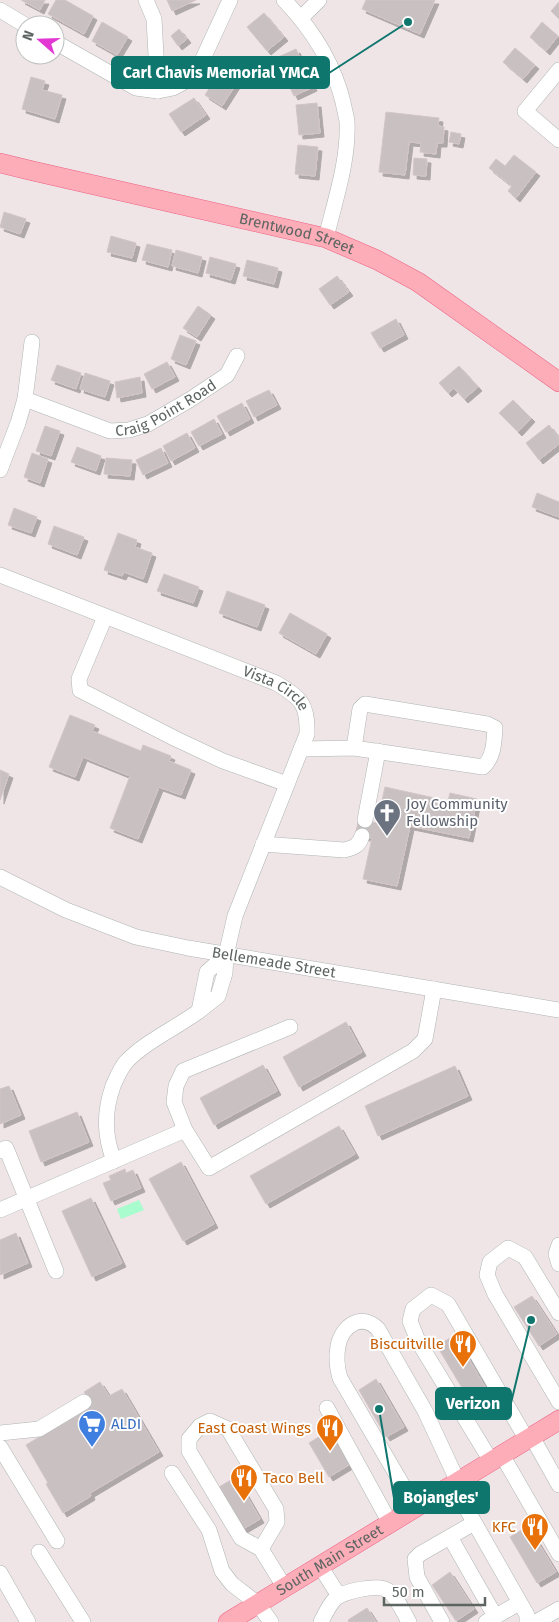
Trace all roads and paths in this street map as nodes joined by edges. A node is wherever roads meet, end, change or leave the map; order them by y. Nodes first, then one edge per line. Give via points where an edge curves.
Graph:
1 (146, 0) edge
2 (230, 0) edge
3 (284, 0) edge
4 (319, 0) edge
5 (0, 10) edge
6 (301, 18) junction
7 (15, 19) edge
8 (65, 48) edge
9 (559, 70) edge
10 (158, 91) junction
11 (559, 140) edge
12 (0, 163) edge
13 (326, 238) junction
14 (32, 342) dead end
15 (237, 356) dead end
16 (559, 382) edge
17 (25, 399) junction
18 (0, 470) edge
19 (0, 575) edge
20 (105, 617) junction
21 (354, 748) junction
22 (301, 749) junction
23 (378, 751) junction
24 (287, 784) junction
25 (365, 820) dead end
26 (362, 836) dead end
27 (263, 844) junction
28 (0, 878) edge
29 (226, 955) junction
30 (434, 989) junction
31 (559, 1010) edge
32 (290, 1026) dead end
33 (185, 1130) junction
34 (0, 1151) edge
35 (114, 1161) junction
36 (27, 1200) junction
37 (0, 1210) edge
38 (559, 1245) edge
39 (559, 1264) edge
40 (56, 1270) dead end
41 (559, 1313) edge
42 (84, 1402) dead end
43 (559, 1402) edge
44 (327, 1408) dead end
45 (559, 1420) edge
46 (0, 1433) edge
47 (529, 1438) junction
48 (0, 1447) edge
49 (497, 1458) junction
50 (172, 1473) dead end
51 (455, 1484) junction
52 (559, 1485) edge
53 (416, 1508) junction
54 (390, 1523) junction
55 (477, 1528) junction
56 (450, 1537) junction
57 (57, 1541) dead end
58 (261, 1549) junction
59 (39, 1552) dead end
60 (559, 1554) edge
61 (320, 1566) junction
62 (3, 1571) edge
63 (285, 1588) junction
64 (339, 1596) junction
65 (0, 1597) edge
66 (519, 1602) junction
67 (258, 1604) junction
68 (559, 1609) edge
69 (490, 1619) edge
70 (19, 1622) edge
71 (28, 1622) edge
72 (83, 1622) edge
73 (228, 1622) edge
74 (271, 1622) edge
75 (321, 1622) edge
76 (409, 1622) edge
77 (442, 1622) edge
78 (527, 1622) edge
79 (536, 1622) edge

1 - 10 street via 154,19
2 - 10 street via 194,72 173,88
3 - 6 street
4 - 6 street
5 - 7 street
6 - 13 street via 325,54 339,88 347,120 345,154
8 - 10 street via 129,85
9 - 11 street via 525,111
12 - 13 main road, Brentwood Street
13 - 16 main road, Brentwood Street via 418,282
14 - 17 street
15 - 17 street, Craig Point Road via 227,375 148,424 129,430 110,431
17 - 18 street
19 - 20 street, Vista Circle
20 - 22 street, Vista Circle via 276,683 293,693 308,717 307,734
20 - 24 street via 78,679 80,690 176,740
21 - 22 street
21 - 23 street
21 - 23 street via 360,709 365,704 495,728 489,762 483,767
22 - 24 street, Vista Circle
23 - 25 street
24 - 27 street, Vista Circle
26 - 27 street via 354,848 344,850
27 - 29 street, Vista Circle via 235,916
28 - 29 street, Bellemeade Street via 66,910 136,937
29 - 30 street, Bellemeade Street
29 - 35 street via 207,972 199,1011 149,1044 127,1061 118,1073 108,1099 106,1121 108,1146
30 - 31 street, Bellemeade Street
30 - 33 street via 425,1039 413,1051 209,1168
32 - 33 street via 183,1071 176,1086 174,1102
33 - 35 street
34 - 36 street via 6,1148
35 - 36 street
36 - 37 street
36 - 40 street
38 - 39 street via 556,1254
41 - 43 street via 525,1257 508,1248 490,1262 487,1275 495,1294
42 - 46 street via 39,1429
44 - 54 street
45 - 47 main road, South Main Street
47 - 49 main road, South Main Street
47 - 49 street via 448,1304 431,1295 413,1309 410,1322 418,1341
47 - 52 street
48 - 57 street
49 - 51 main road, South Main Street
49 - 60 street
50 - 67 street via 209,1530 222,1571 232,1584
51 - 53 main road, South Main Street
51 - 53 street via 425,1411 378,1329 364,1320 352,1324 344,1332 338,1347 340,1378
51 - 55 street
53 - 54 main road, South Main Street
54 - 61 main road, South Main Street
55 - 56 street
55 - 66 street
56 - 69 street
56 - 77 street via 415,1559 417,1577
58 - 58 street via 276,1522 276,1509 228,1429 210,1421 188,1439 189,1451 241,1538
58 - 63 street
59 - 72 street
61 - 63 main road, South Main Street
61 - 64 street
62 - 71 street
63 - 67 main road, South Main Street
64 - 75 street
64 - 76 street via 378,1587 386,1589
65 - 70 street via 6,1600
66 - 69 street
66 - 78 street
67 - 73 main road, South Main Street
67 - 74 street
68 - 79 street

